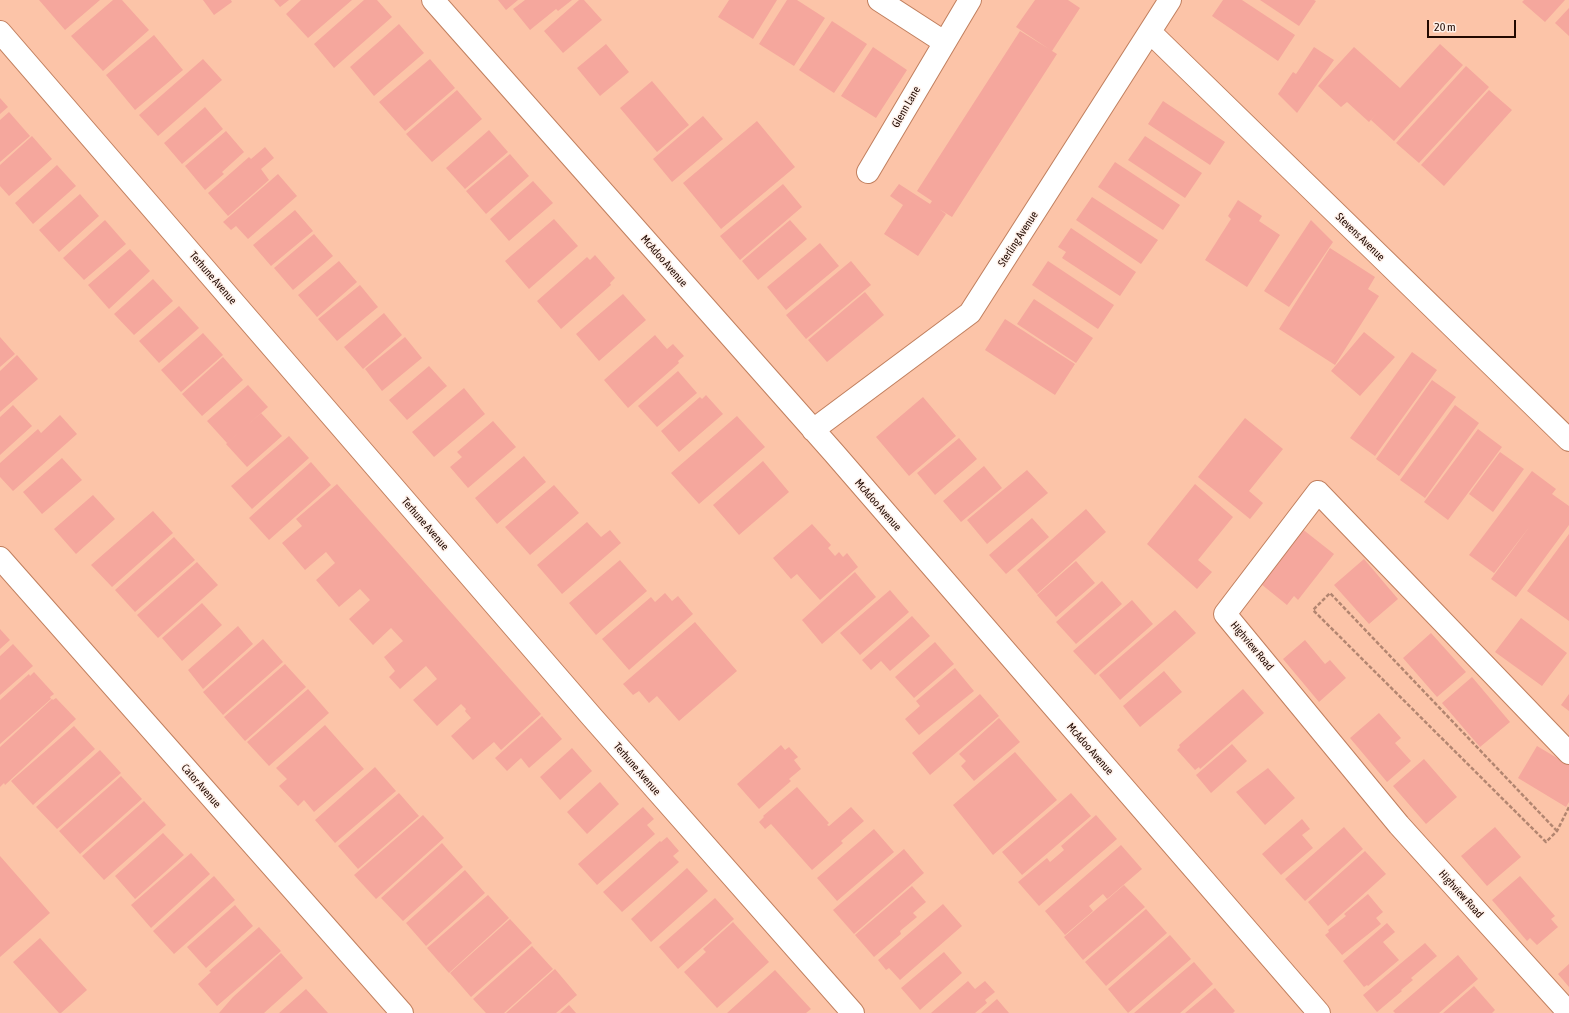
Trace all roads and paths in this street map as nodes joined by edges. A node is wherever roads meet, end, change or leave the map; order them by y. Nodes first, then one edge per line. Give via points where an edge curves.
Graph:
1 (433, 0) edge
2 (879, 0) edge
3 (970, 0) edge
4 (1163, 2) edge
5 (0, 32) edge
6 (1151, 33) junction
7 (944, 42) junction
8 (868, 172) dead end
9 (813, 430) junction
10 (1569, 440) edge
11 (0, 558) edge
12 (1569, 753) edge
13 (1569, 807) edge
14 (1557, 831) junction
15 (402, 1013) edge
16 (853, 1013) edge
17 (1319, 1013) edge
18 (1569, 1013) edge

1 - 9 street, McAdoo Avenue
2 - 7 street
3 - 7 street, Glenn Lane
4 - 6 street, Sterling Avenue
5 - 16 street, Terhune Avenue via 592,717
6 - 9 street, Sterling Avenue via 970,313
6 - 10 street, Stevens Avenue
7 - 8 street, Glenn Lane
9 - 17 street, McAdoo Avenue
11 - 15 street, Cator Avenue
12 - 18 street, Highview Road via 1318,492 1225,614 1399,825
13 - 14 path
14 - 14 path via 1330,593 1313,610 1546,842

